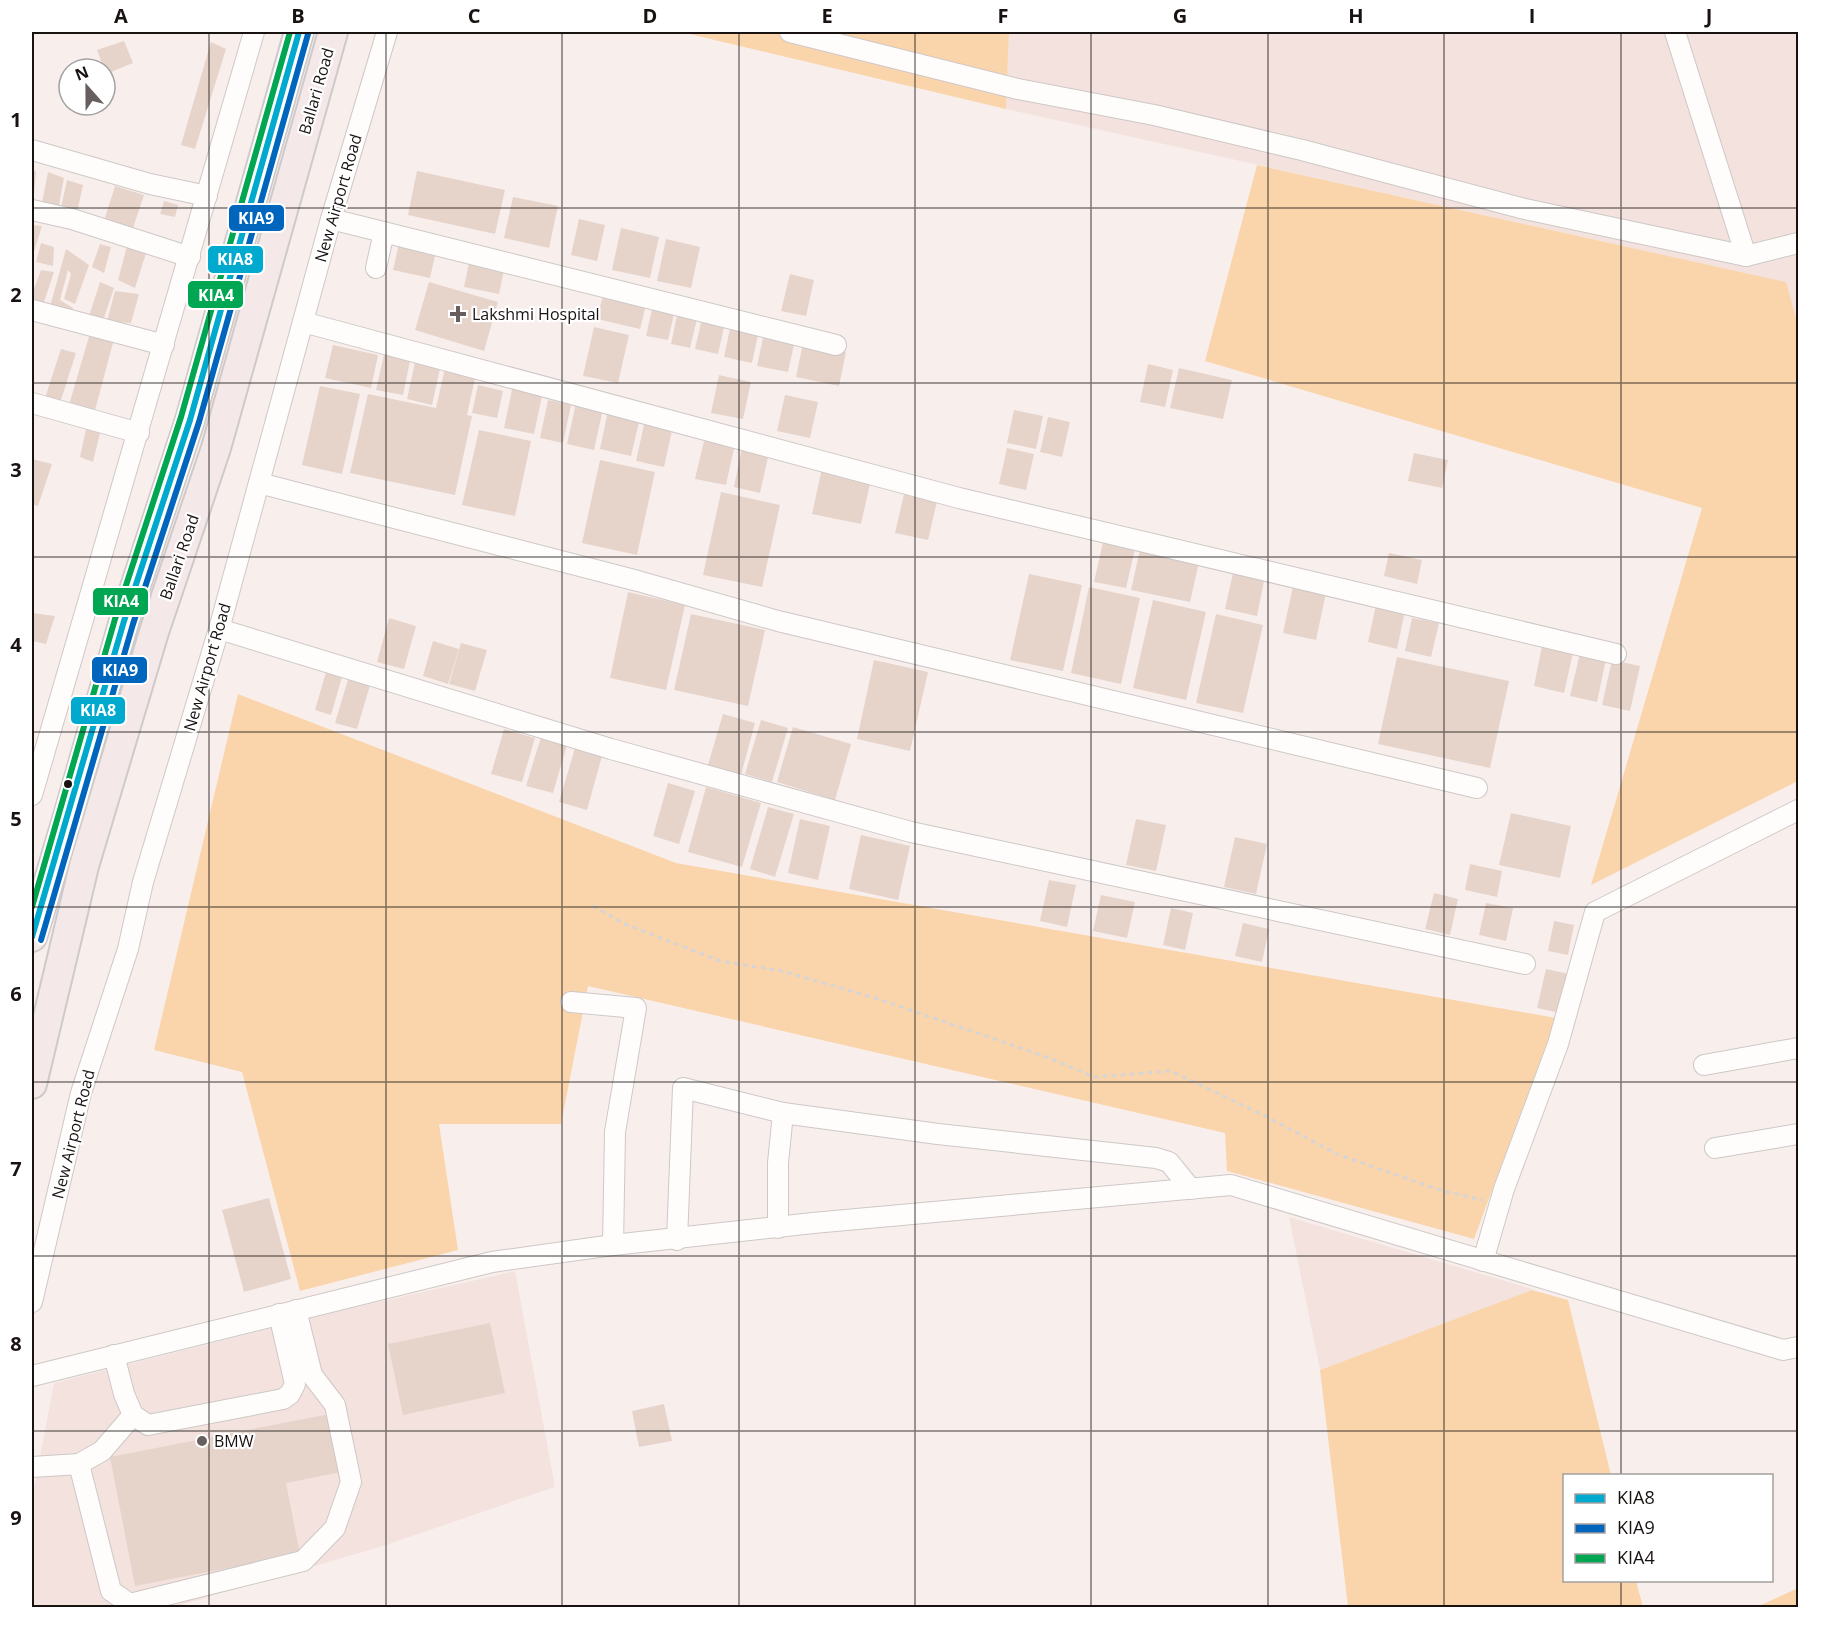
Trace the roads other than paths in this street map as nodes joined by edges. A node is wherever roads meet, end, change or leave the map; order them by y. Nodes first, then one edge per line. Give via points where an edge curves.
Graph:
1 (299, 32) edge
2 (333, 32) edge
3 (387, 32) edge
4 (790, 32) edge
5 (1675, 32) edge
6 (250, 33) edge
7 (32, 150) edge
8 (207, 196) junction
9 (32, 210) edge
10 (331, 219) junction
11 (384, 232) junction
12 (1798, 243) edge
13 (1746, 256) junction
14 (190, 257) junction
15 (376, 268) dead end
16 (32, 310) edge
17 (303, 322) junction
18 (164, 345) junction
19 (836, 345) dead end
20 (32, 403) edge
21 (139, 433) junction
22 (259, 483) junction
23 (219, 628) junction
24 (1616, 654) dead end
25 (1477, 788) dead end
26 (32, 795) edge
27 (1798, 810) edge
28 (32, 937) edge
29 (1525, 964) dead end
30 (571, 1002) dead end
31 (1798, 1048) edge
32 (1704, 1065) dead end
33 (32, 1084) edge
34 (783, 1113) junction
35 (1798, 1134) edge
36 (1715, 1148) dead end
37 (1191, 1189) junction
38 (778, 1228) junction
39 (677, 1240) junction
40 (613, 1245) junction
41 (1483, 1261) junction
42 (32, 1302) edge
43 (287, 1312) junction
44 (1798, 1347) edge
45 (114, 1355) junction
46 (32, 1376) edge
47 (133, 1415) junction
48 (79, 1464) junction
49 (32, 1467) edge

1 - 28 highway, Ballari Road via 190,420 124,621
2 - 33 highway, Ballari Road via 216,448 154,632 84,866
3 - 10 street, New Airport Road
4 - 13 street via 1018,89 1154,115 1302,150 1525,209
5 - 13 street
6 - 8 street
7 - 8 street
8 - 14 street
9 - 14 street
10 - 11 street
10 - 17 street, New Airport Road
11 - 15 street
11 - 19 street
12 - 13 street
14 - 18 street
16 - 18 street
17 - 22 street, New Airport Road
17 - 24 street via 959,498
18 - 21 street
20 - 21 street
21 - 26 street
22 - 23 street, New Airport Road
22 - 25 street via 778,621
23 - 29 street via 611,749 911,832
23 - 42 street, New Airport Road via 143,882 128,949 81,1093
27 - 41 street via 1594,912 1558,1044 1499,1204
30 - 40 street via 636,1008 615,1132
31 - 32 street
34 - 37 street via 1156,1158 1169,1162
34 - 38 street
34 - 39 street via 683,1088
35 - 36 street
37 - 38 street
37 - 41 street via 1231,1185
38 - 39 street
39 - 40 street
40 - 43 street via 492,1262
41 - 44 street via 1783,1350
43 - 45 street
43 - 47 street via 295,1384 283,1400 148,1425
43 - 48 street via 312,1375 335,1405 351,1482 335,1528 303,1562 130,1604 111,1591
45 - 46 street
45 - 47 street
47 - 48 street via 102,1451
48 - 49 street

